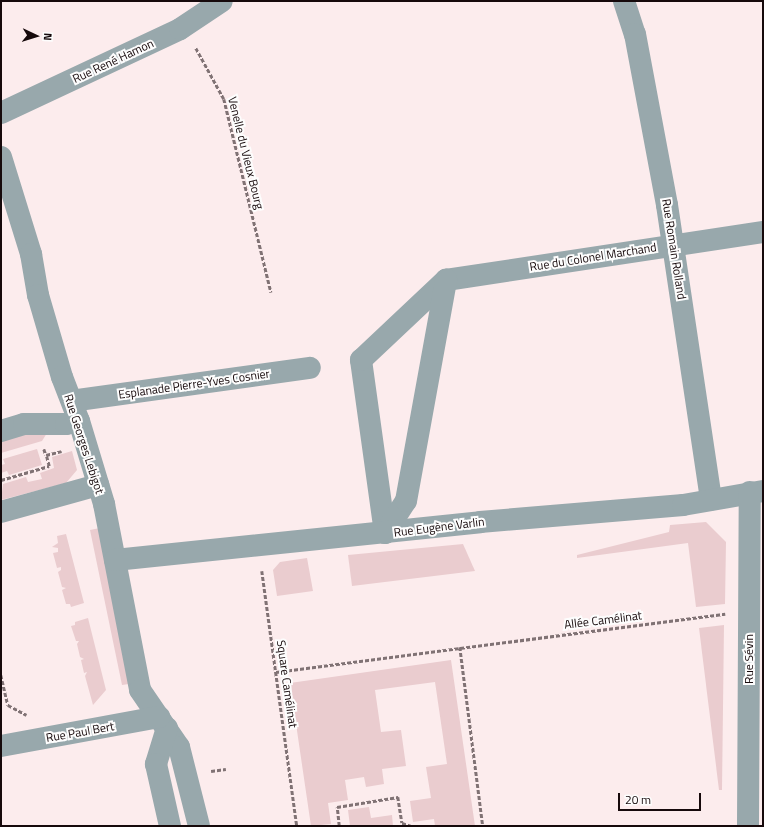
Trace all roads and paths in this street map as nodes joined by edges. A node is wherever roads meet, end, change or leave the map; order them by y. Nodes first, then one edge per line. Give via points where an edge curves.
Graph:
1 (222, 1) edge
2 (624, 1) edge
3 (184, 26) junction
4 (1, 113) edge
5 (1, 157) edge
6 (763, 232) edge
7 (674, 244) junction
8 (446, 280) junction
9 (271, 292) dead end
10 (310, 368) dead end
11 (79, 411) junction
12 (1, 431) edge
13 (46, 455) dead end
14 (1, 480) edge
15 (98, 485) junction
16 (757, 491) edge
17 (711, 500) junction
18 (1, 512) edge
19 (385, 533) junction
20 (259, 545) junction
21 (115, 560) junction
22 (749, 611) junction
23 (460, 647) junction
24 (276, 672) junction
25 (163, 722) junction
26 (1, 746) edge
27 (226, 770) dead end
28 (209, 772) dead end
29 (170, 826) edge
30 (199, 826) edge
31 (298, 826) edge
32 (340, 826) edge
33 (410, 826) edge
34 (483, 826) edge
35 (748, 826) edge

1 - 3 street, Rue René Hamon
2 - 7 street, Rue Romain Rolland via 635,34
3 - 4 street, Rue René Hamon
3 - 9 path, Venelle du Vieux Bourg via 224,99
5 - 11 street, Rue Georges Lebigot via 31,254 44,318
6 - 7 street, Rue du Colonel Marchand
7 - 8 street, Rue du Colonel Marchand
7 - 17 street, Rue Romain Rolland
8 - 19 street via 406,501
8 - 19 street via 356,361
10 - 11 street, Esplanade Pierre-Yves Cosnier
11 - 12 street, Esplanade Pierre-Yves Cosnier via 66,424 24,424
11 - 15 street, Rue Georges Lebigot
13 - 14 path via 49,466
15 - 18 street
15 - 21 street, Rue Georges Lebigot
16 - 17 street, Rue Eugène Varlin
16 - 22 street, Rue Sévin
17 - 19 street, Rue Eugène Varlin via 683,505 480,522
19 - 20 street, Rue Eugène Varlin
20 - 21 street, Rue Eugène Varlin
20 - 24 path, Square Camélinat
21 - 25 street, Rue Georges Lebigot via 140,690
22 - 23 path, Allée Camélinat
22 - 35 street, Rue Sévin
23 - 24 path, Allée Camélinat
23 - 34 path
24 - 31 path, Square Camélinat
25 - 26 street, Rue Paul Bert
25 - 29 street via 156,764
25 - 30 street, Rue Georges Lebigot via 179,747
27 - 28 path
32 - 33 path via 337,807 398,798 402,823

